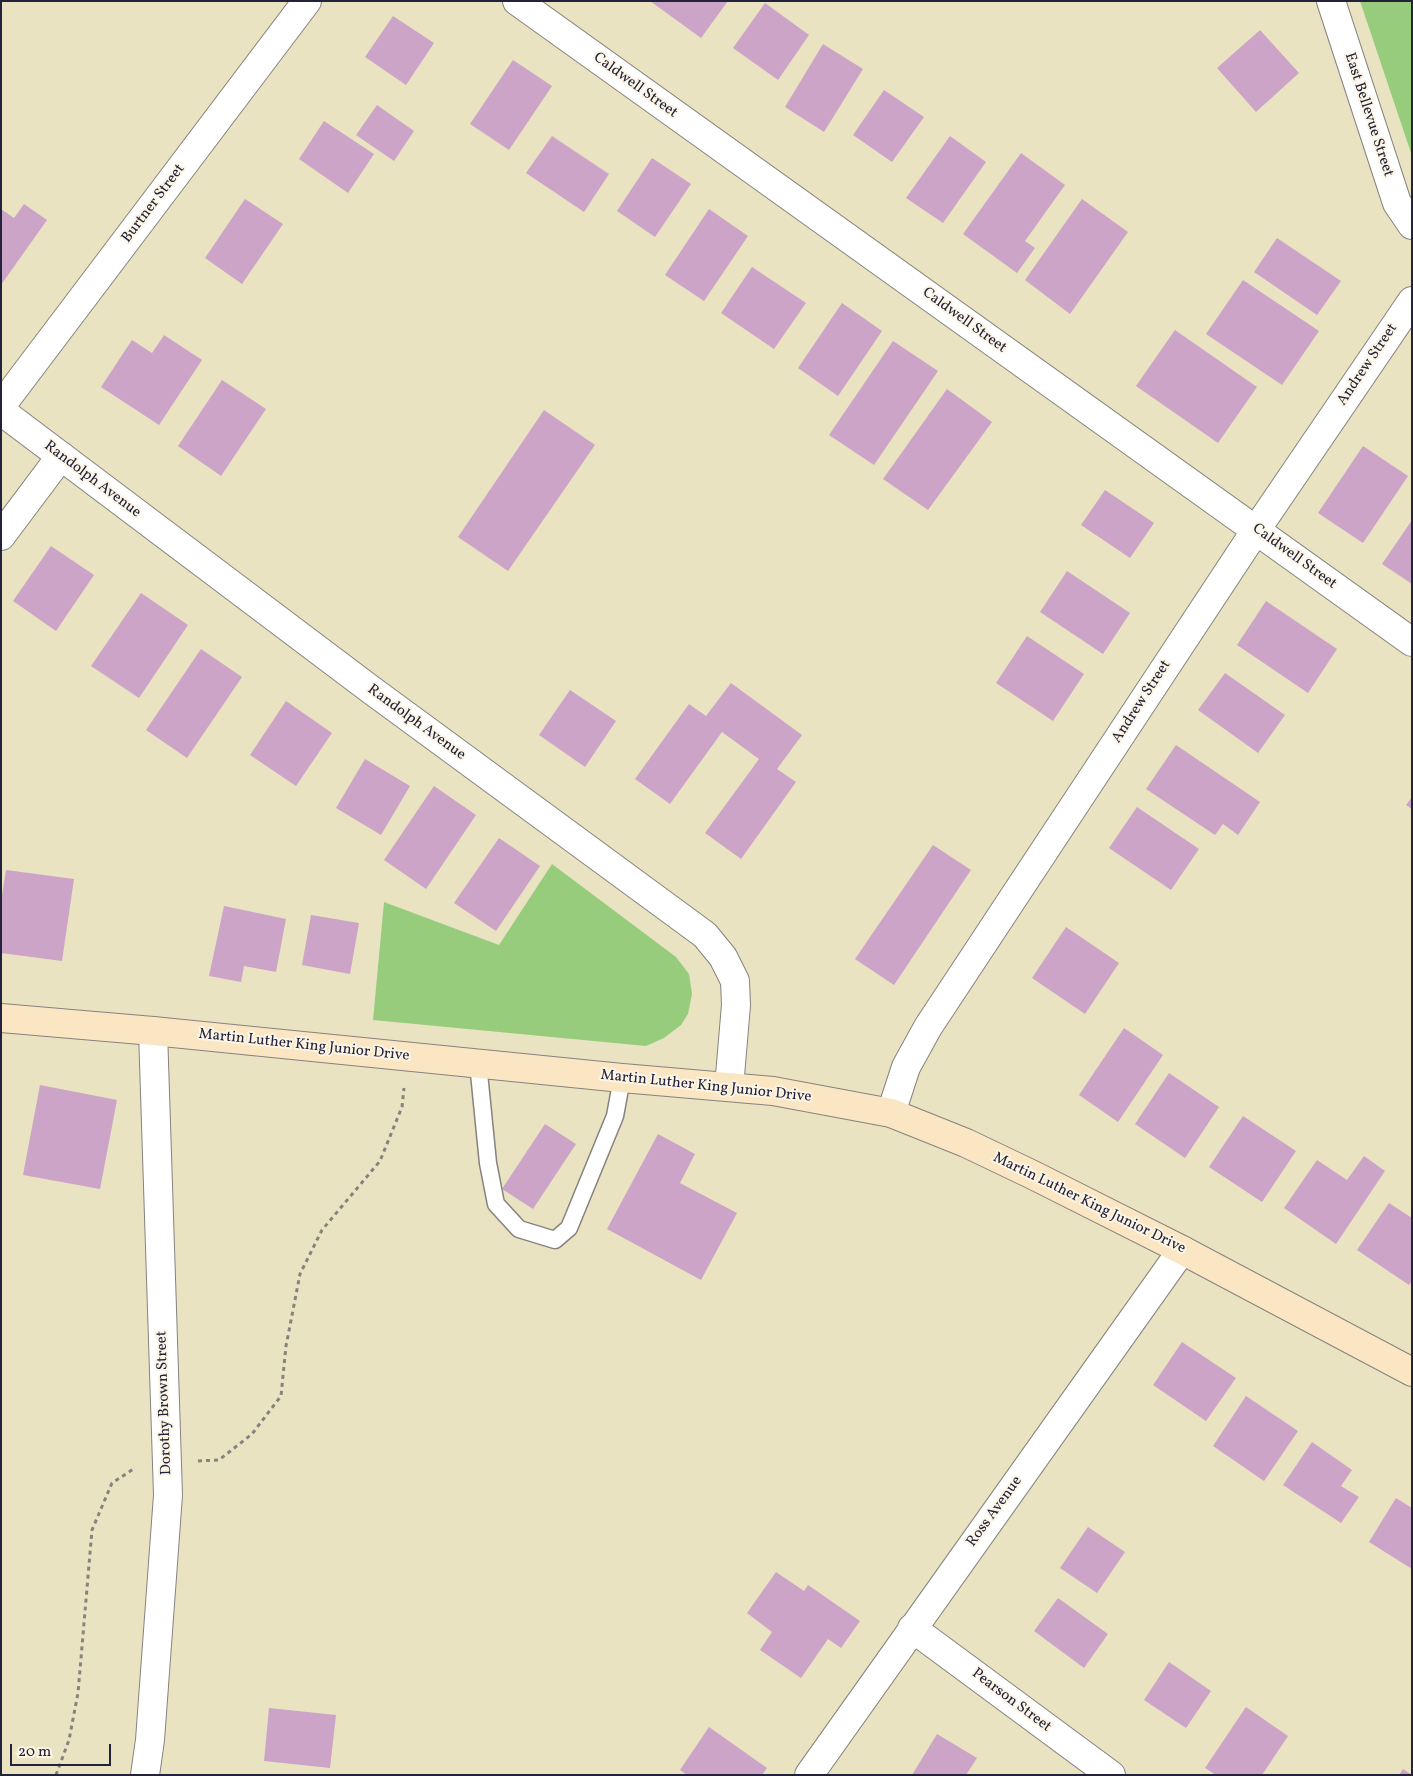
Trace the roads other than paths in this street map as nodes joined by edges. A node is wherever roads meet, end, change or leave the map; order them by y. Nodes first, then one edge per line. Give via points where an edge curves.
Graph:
1 (307, 1) edge
2 (517, 1) edge
3 (1330, 1) edge
4 (1412, 225) edge
5 (1412, 301) edge
6 (1, 406) edge
7 (1, 411) edge
8 (60, 456) junction
9 (1256, 530) junction
10 (1, 536) edge
11 (1412, 642) edge
12 (1, 1018) edge
13 (153, 1031) junction
14 (478, 1063) junction
15 (622, 1078) junction
16 (729, 1087) junction
17 (891, 1113) junction
18 (1182, 1250) junction
19 (1412, 1372) edge
20 (912, 1628) junction
21 (145, 1775) edge
22 (809, 1775) edge
23 (1111, 1775) edge

1 - 6 street, Burtner Street
2 - 9 street, Caldwell Street
3 - 4 street, East Bellevue Street via 1397,203
5 - 9 street, Andrew Street
7 - 8 street, Randolph Avenue
8 - 10 street
8 - 16 street, Randolph Avenue via 705,936 723,957 735,981
9 - 11 street, Caldwell Street
9 - 17 street, Andrew Street via 928,1027 906,1067
12 - 13 main road, Martin Luther King Junior Drive
13 - 14 main road, Martin Luther King Junior Drive
13 - 21 street, Dorothy Brown Street via 167,1462 166,1514
14 - 15 main road, Martin Luther King Junior Drive
14 - 15 lane via 488,1163 496,1204 519,1229 555,1240 569,1228 587,1185 615,1116
15 - 16 main road, Martin Luther King Junior Drive
16 - 17 main road, Martin Luther King Junior Drive via 804,1096
17 - 18 main road, Martin Luther King Junior Drive via 966,1143
18 - 19 main road, Martin Luther King Junior Drive
18 - 20 street, Ross Avenue
20 - 22 street, Ross Avenue
20 - 23 street, Pearson Street

